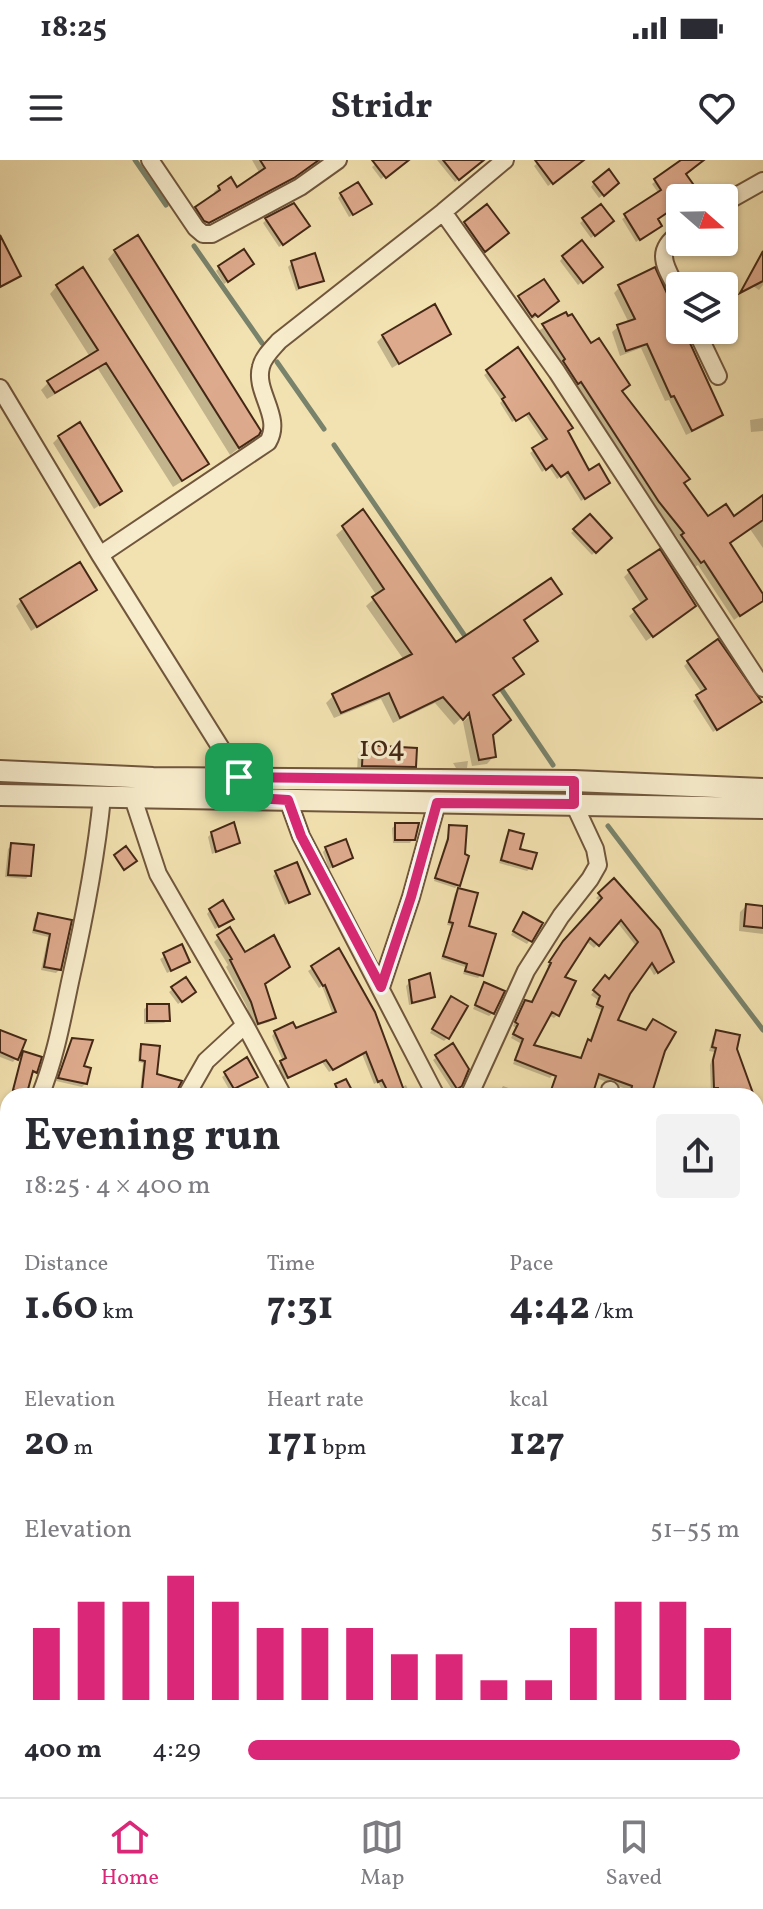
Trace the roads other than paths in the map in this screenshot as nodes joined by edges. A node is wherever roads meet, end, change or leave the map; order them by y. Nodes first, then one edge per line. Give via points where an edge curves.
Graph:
1 (150, 160) edge
2 (338, 160) edge
3 (505, 160) edge
4 (763, 181) edge
5 (738, 195) edge
6 (443, 212) junction
7 (666, 244) edge
8 (669, 272) edge
9 (703, 344) edge
10 (718, 376) dead end
11 (0, 388) edge
12 (100, 555) junction
13 (763, 688) edge
14 (0, 771) edge
15 (239, 777) junction
16 (574, 781) junction
17 (763, 789) edge
18 (0, 795) edge
19 (102, 797) junction
20 (133, 798) junction
21 (256, 798) junction
22 (288, 800) junction
23 (437, 803) junction
24 (574, 804) junction
25 (763, 808) edge
26 (381, 987) junction
27 (245, 1025) junction
28 (43, 1088) edge
29 (191, 1088) edge
30 (279, 1088) edge
31 (432, 1088) edge
32 (473, 1088) edge

1 - 2 street via 196,228 212,234 300,187
3 - 6 street
4 - 5 street
6 - 12 street via 264,358 260,375 273,430 268,442
6 - 13 street via 557,372
7 - 8 street
9 - 10 street
11 - 12 street
12 - 15 street
14 - 15 street, 104
15 - 16 street, 104
15 - 21 street
16 - 17 street, 104
16 - 24 street
18 - 19 street
19 - 20 street
19 - 28 street via 85,911
20 - 21 street
20 - 27 street via 158,874
21 - 22 street
22 - 23 street
22 - 26 street via 301,836
23 - 24 street
23 - 26 street
24 - 25 street
24 - 32 street via 598,865 526,971
26 - 31 street
27 - 29 street via 206,1061
27 - 30 street

